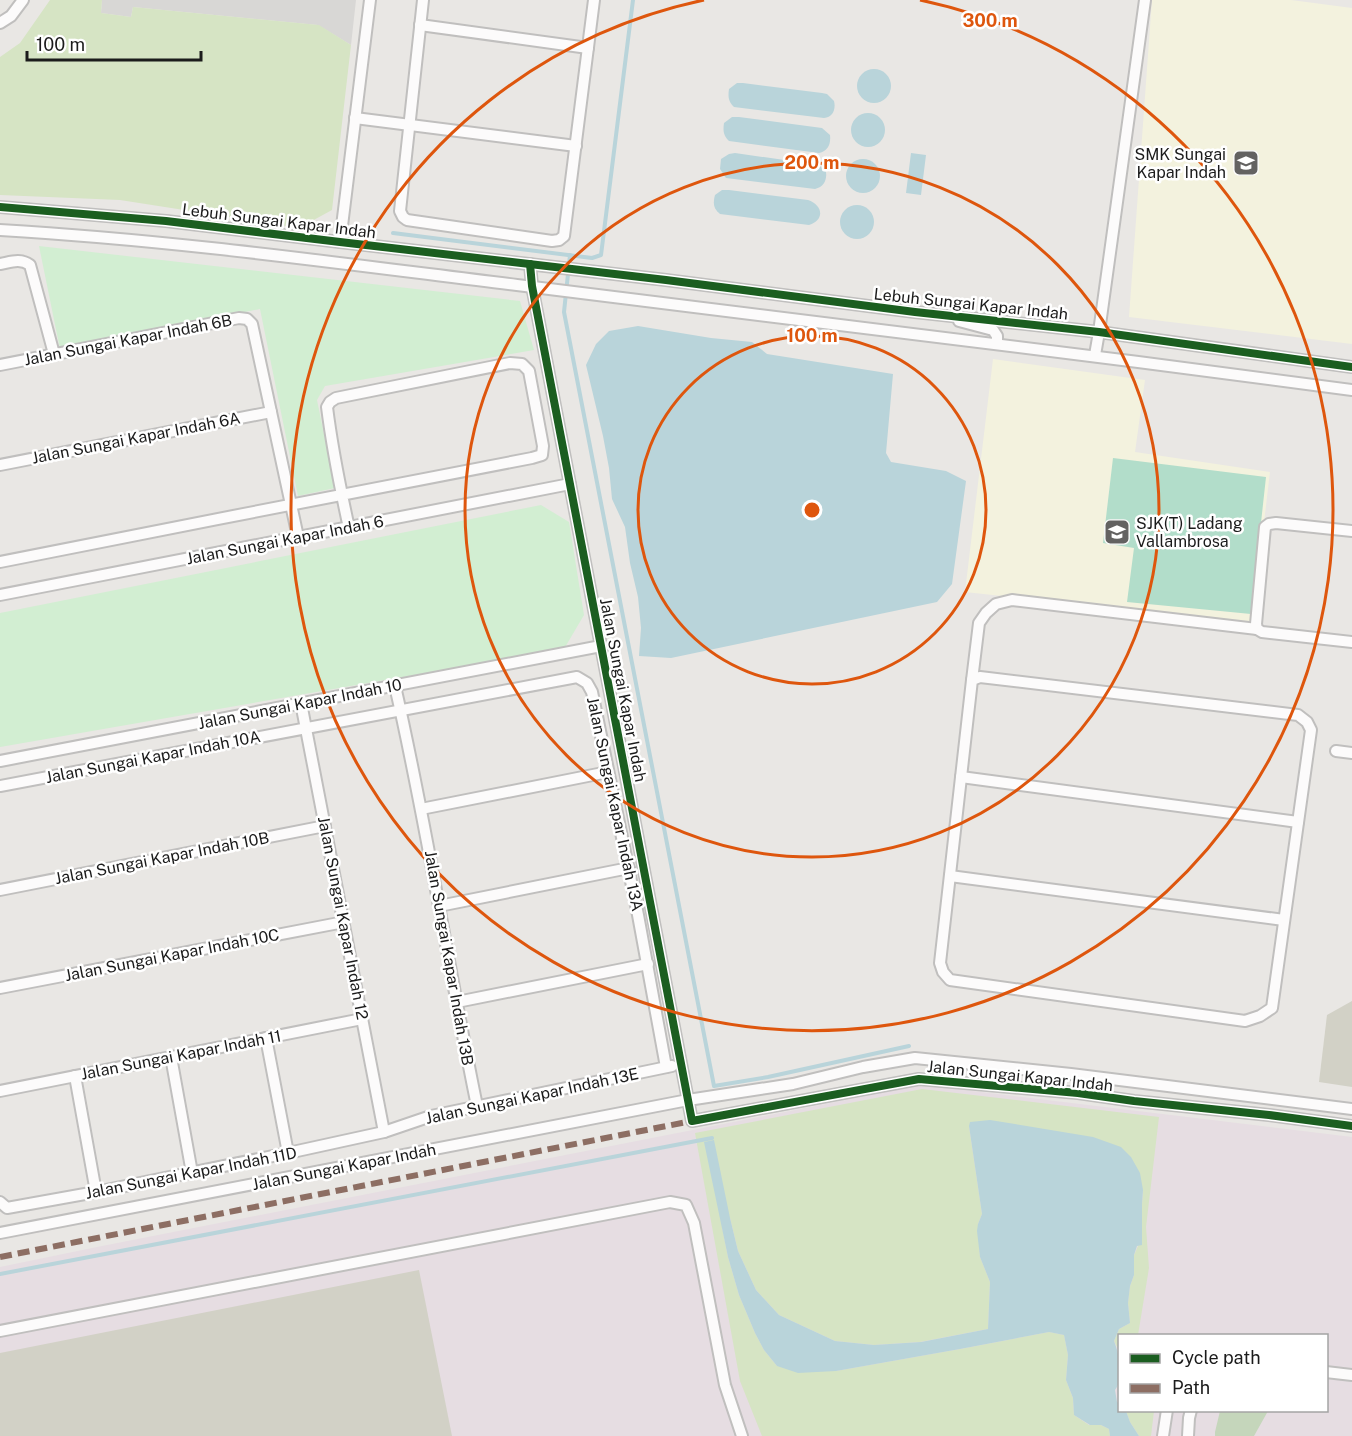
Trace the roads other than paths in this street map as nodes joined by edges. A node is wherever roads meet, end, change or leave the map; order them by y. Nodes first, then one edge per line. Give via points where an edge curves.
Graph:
1 (23, 0) edge
2 (370, 0) edge
3 (423, 0) edge
4 (594, 0) edge
5 (1145, 0) edge
6 (0, 23) edge
7 (420, 25) junction
8 (588, 48) junction
9 (355, 118) junction
10 (409, 125) junction
11 (576, 146) junction
12 (0, 207) edge
13 (0, 230) edge
14 (340, 242) junction
15 (0, 264) edge
16 (530, 264) junction
17 (532, 286) junction
18 (937, 313) junction
19 (1099, 332) junction
20 (997, 343) junction
21 (54, 354) junction
22 (1095, 355) junction
23 (0, 365) edge
24 (1352, 367) edge
25 (1352, 390) edge
26 (271, 412) junction
27 (0, 465) edge
28 (570, 484) junction
29 (342, 496) junction
30 (291, 506) junction
31 (349, 528) junction
32 (1352, 531) edge
33 (298, 537) junction
34 (0, 562) edge
35 (0, 596) edge
36 (1257, 629) junction
37 (1352, 642) edge
38 (601, 646) junction
39 (972, 680) junction
40 (395, 686) junction
41 (301, 704) junction
42 (400, 711) junction
43 (306, 728) junction
44 (1336, 751) dead end
45 (1352, 753) edge
46 (0, 761) edge
47 (608, 772) junction
48 (961, 777) junction
49 (0, 786) edge
50 (421, 809) junction
51 (1298, 822) junction
52 (325, 826) junction
53 (629, 868) junction
54 (950, 876) junction
55 (0, 890) edge
56 (439, 906) junction
57 (1284, 920) junction
58 (344, 922) junction
59 (648, 964) junction
60 (0, 987) edge
61 (457, 1002) junction
62 (362, 1019) junction
63 (266, 1038) junction
64 (171, 1057) junction
65 (681, 1064) junction
66 (666, 1067) junction
67 (75, 1076) junction
68 (0, 1091) edge
69 (688, 1100) junction
70 (477, 1106) junction
71 (1352, 1109) edge
72 (1352, 1126) edge
73 (384, 1132) junction
74 (288, 1153) junction
75 (192, 1173) junction
76 (96, 1192) junction
77 (0, 1202) edge
78 (0, 1233) edge
79 (0, 1331) edge
80 (1328, 1372) edge
81 (1352, 1375) edge
82 (1167, 1412) edge
83 (1190, 1412) edge
84 (1162, 1435) edge
85 (742, 1436) edge
86 (1188, 1436) edge

1 - 6 street
2 - 9 street
3 - 7 street
4 - 8 street
5 - 19 street
7 - 8 street
7 - 10 street
8 - 11 street
9 - 10 street
9 - 14 street
10 - 11 street
10 - 11 street via 400,211 403,217 552,241 564,236
12 - 14 street, Lebuh Sungai Kapar Indah via 166,220
13 - 17 street via 168,243
14 - 16 street, Lebuh Sungai Kapar Indah
15 - 21 street via 18,260 30,265
16 - 17 street, Jalan Sungai Kapar Indah
16 - 18 street, Lebuh Sungai Kapar Indah
17 - 20 street, Lebuh Sungai Kapar Indah
17 - 28 street, Jalan Sungai Kapar Indah
18 - 19 street, Lebuh Sungai Kapar Indah
18 - 20 street via 993,330
19 - 22 street
19 - 24 street, Lebuh Sungai Kapar Indah
20 - 22 street, Lebuh Sungai Kapar Indah
21 - 23 street, Jalan Sungai Kapar Indah 6B
21 - 26 street, Jalan Sungai Kapar Indah 6B via 247,319 252,324
22 - 25 street, Lebuh Sungai Kapar Indah
26 - 27 street, Jalan Sungai Kapar Indah 6A
26 - 30 street, Jalan Sungai Kapar Indah 6B
28 - 31 street, Jalan Sungai Kapar Indah 6
28 - 38 street, Jalan Sungai Kapar Indah
29 - 29 street, Jalan Sungai Kapar Indah 6 via 542,455 529,371 522,364 510,363 330,402 327,407
29 - 30 street, Jalan Sungai Kapar Indah 6
29 - 31 street
30 - 33 street, Jalan Sungai Kapar Indah 6B
30 - 34 street, Jalan Sungai Kapar Indah 6
31 - 33 street, Jalan Sungai Kapar Indah 6
32 - 36 street via 1276,523 1265,527
33 - 35 street, Jalan Sungai Kapar Indah 6
36 - 37 street
36 - 39 street via 1004,601 996,604 979,623
38 - 40 street, Jalan Sungai Kapar Indah 10
38 - 65 street, Jalan Sungai Kapar Indah
39 - 48 street
39 - 51 street via 980,677 1298,715 1311,730
40 - 41 street, Jalan Sungai Kapar Indah 10
40 - 42 street, Jalan Sungai Kapar Indah 13B
41 - 43 street, Jalan Sungai Kapar Indah 12
41 - 46 street, Jalan Sungai Kapar Indah 10
42 - 43 street, Jalan Sungai Kapar Indah 13A
42 - 47 street, Jalan Sungai Kapar Indah 13A via 577,677 587,682 591,692
42 - 50 street, Jalan Sungai Kapar Indah 13B
43 - 49 street, Jalan Sungai Kapar Indah 10A
43 - 52 street, Jalan Sungai Kapar Indah 12
44 - 45 street
47 - 50 street
47 - 53 street, Jalan Sungai Kapar Indah 13A
48 - 51 street
48 - 54 street
50 - 56 street, Jalan Sungai Kapar Indah 13B
51 - 57 street
52 - 55 street, Jalan Sungai Kapar Indah 10B
52 - 58 street, Jalan Sungai Kapar Indah 12
53 - 56 street
53 - 59 street, Jalan Sungai Kapar Indah 13A
54 - 57 street
54 - 57 street via 940,963 950,980 1245,1021 1272,1008
56 - 61 street, Jalan Sungai Kapar Indah 13B
58 - 60 street, Jalan Sungai Kapar Indah 10C
58 - 62 street, Jalan Sungai Kapar Indah 12
59 - 61 street
59 - 66 street, Jalan Sungai Kapar Indah 13A
61 - 70 street, Jalan Sungai Kapar Indah 13B
62 - 63 street, Jalan Sungai Kapar Indah 11
62 - 73 street, Jalan Sungai Kapar Indah 12
63 - 64 street, Jalan Sungai Kapar Indah 11
63 - 74 street
64 - 67 street, Jalan Sungai Kapar Indah 11
64 - 75 street
65 - 66 street, Jalan Sungai Kapar Indah 13E
65 - 69 street, Jalan Sungai Kapar Indah
66 - 70 street, Jalan Sungai Kapar Indah 13E
67 - 68 street, Jalan Sungai Kapar Indah 11
67 - 76 street
69 - 71 street, Jalan Sungai Kapar Indah via 793,1084 915,1058
69 - 72 street, Jalan Sungai Kapar Indah via 692,1121 919,1079 1078,1093
69 - 78 street, Jalan Sungai Kapar Indah
70 - 73 street, Jalan Sungai Kapar Indah 13E
73 - 74 street, Jalan Sungai Kapar Indah 11D
74 - 75 street, Jalan Sungai Kapar Indah 11D
75 - 76 street, Jalan Sungai Kapar Indah 11D
76 - 77 street, Jalan Sungai Kapar Indah 11D via 8,1209
79 - 85 street via 670,1202 686,1205 694,1223 725,1385
80 - 81 street
82 - 84 street
83 - 86 street

